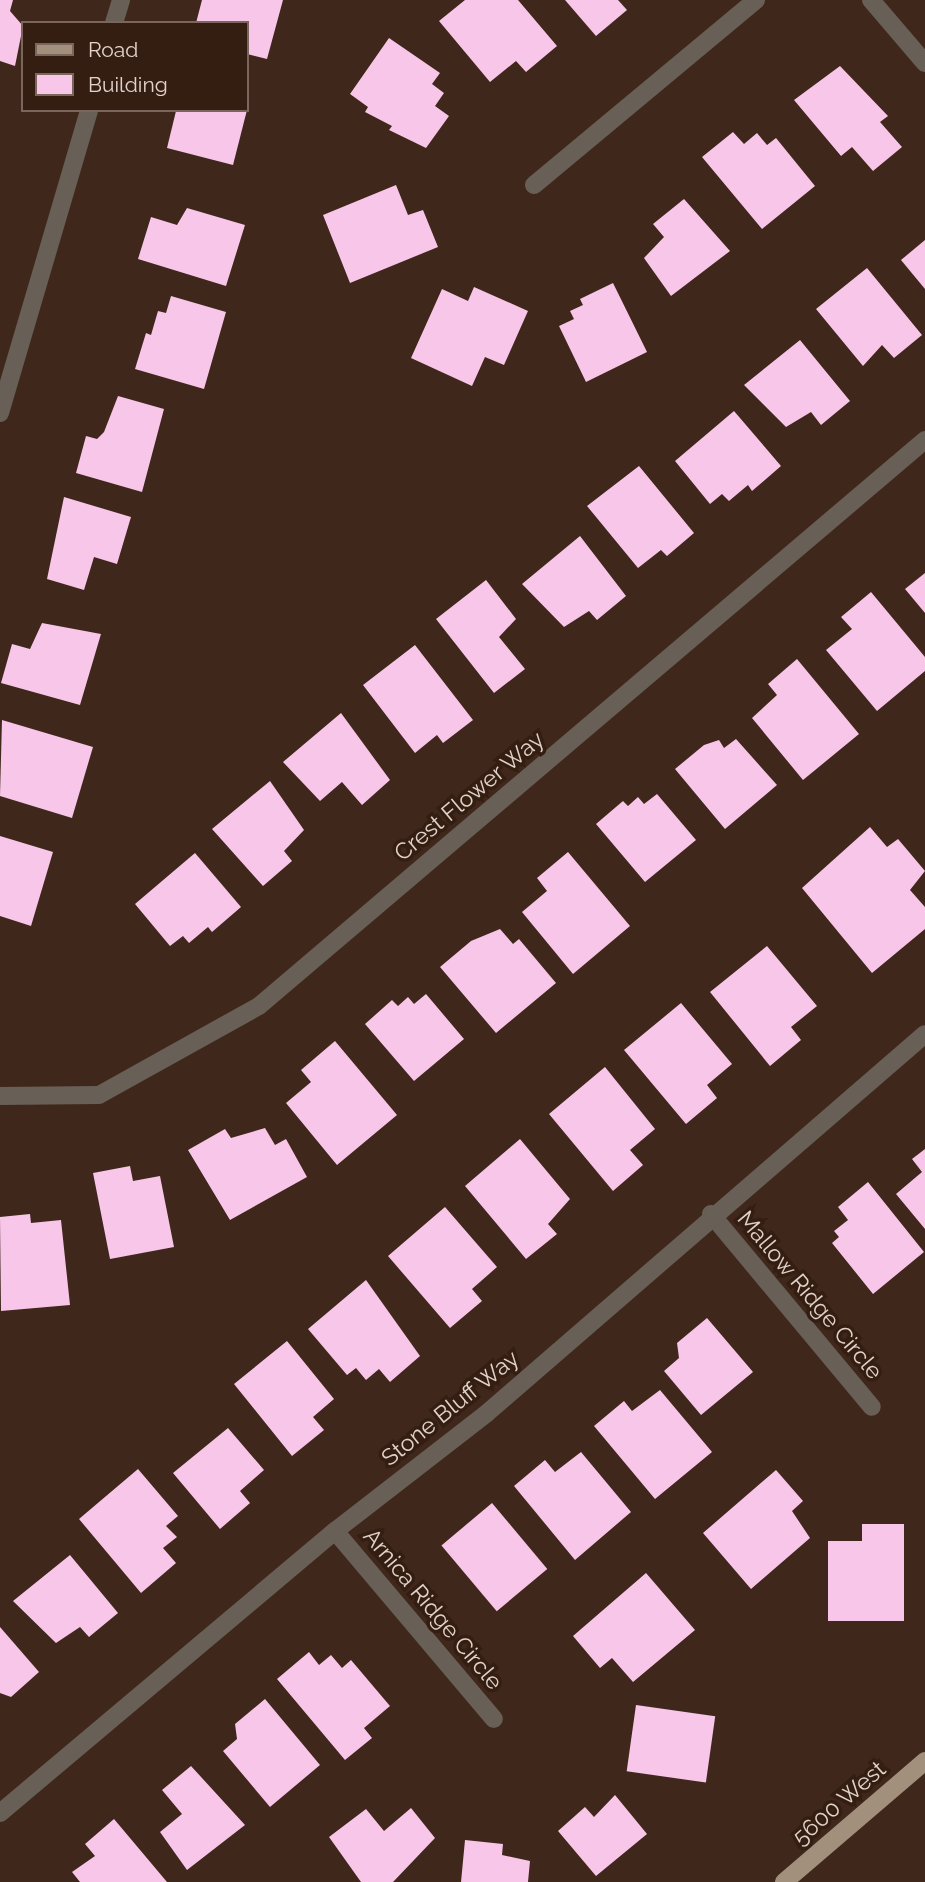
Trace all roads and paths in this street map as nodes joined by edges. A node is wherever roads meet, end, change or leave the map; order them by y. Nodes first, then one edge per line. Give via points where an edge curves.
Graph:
1 (121, 0) edge
2 (756, 0) edge
3 (871, 0) edge
4 (115, 21) edge
5 (925, 63) edge
6 (88, 112) edge
7 (534, 185) dead end
8 (0, 413) edge
9 (925, 440) edge
10 (925, 1034) edge
11 (0, 1096) edge
12 (711, 1214) junction
13 (872, 1408) dead end
14 (335, 1531) junction
15 (494, 1719) dead end
16 (925, 1762) edge
17 (0, 1813) edge
18 (785, 1882) edge

1 - 4 street
2 - 7 street
3 - 5 street
6 - 8 street
9 - 11 street, Crest Flower Way via 259,1006 99,1095
10 - 12 street, Stone Bluff Way
12 - 13 street, Mallow Ridge Circle
12 - 14 street, Stone Bluff Way via 487,1413
14 - 15 street, Arnica Ridge Circle
14 - 17 street, Stone Bluff Way
16 - 18 main road, 5600 West

